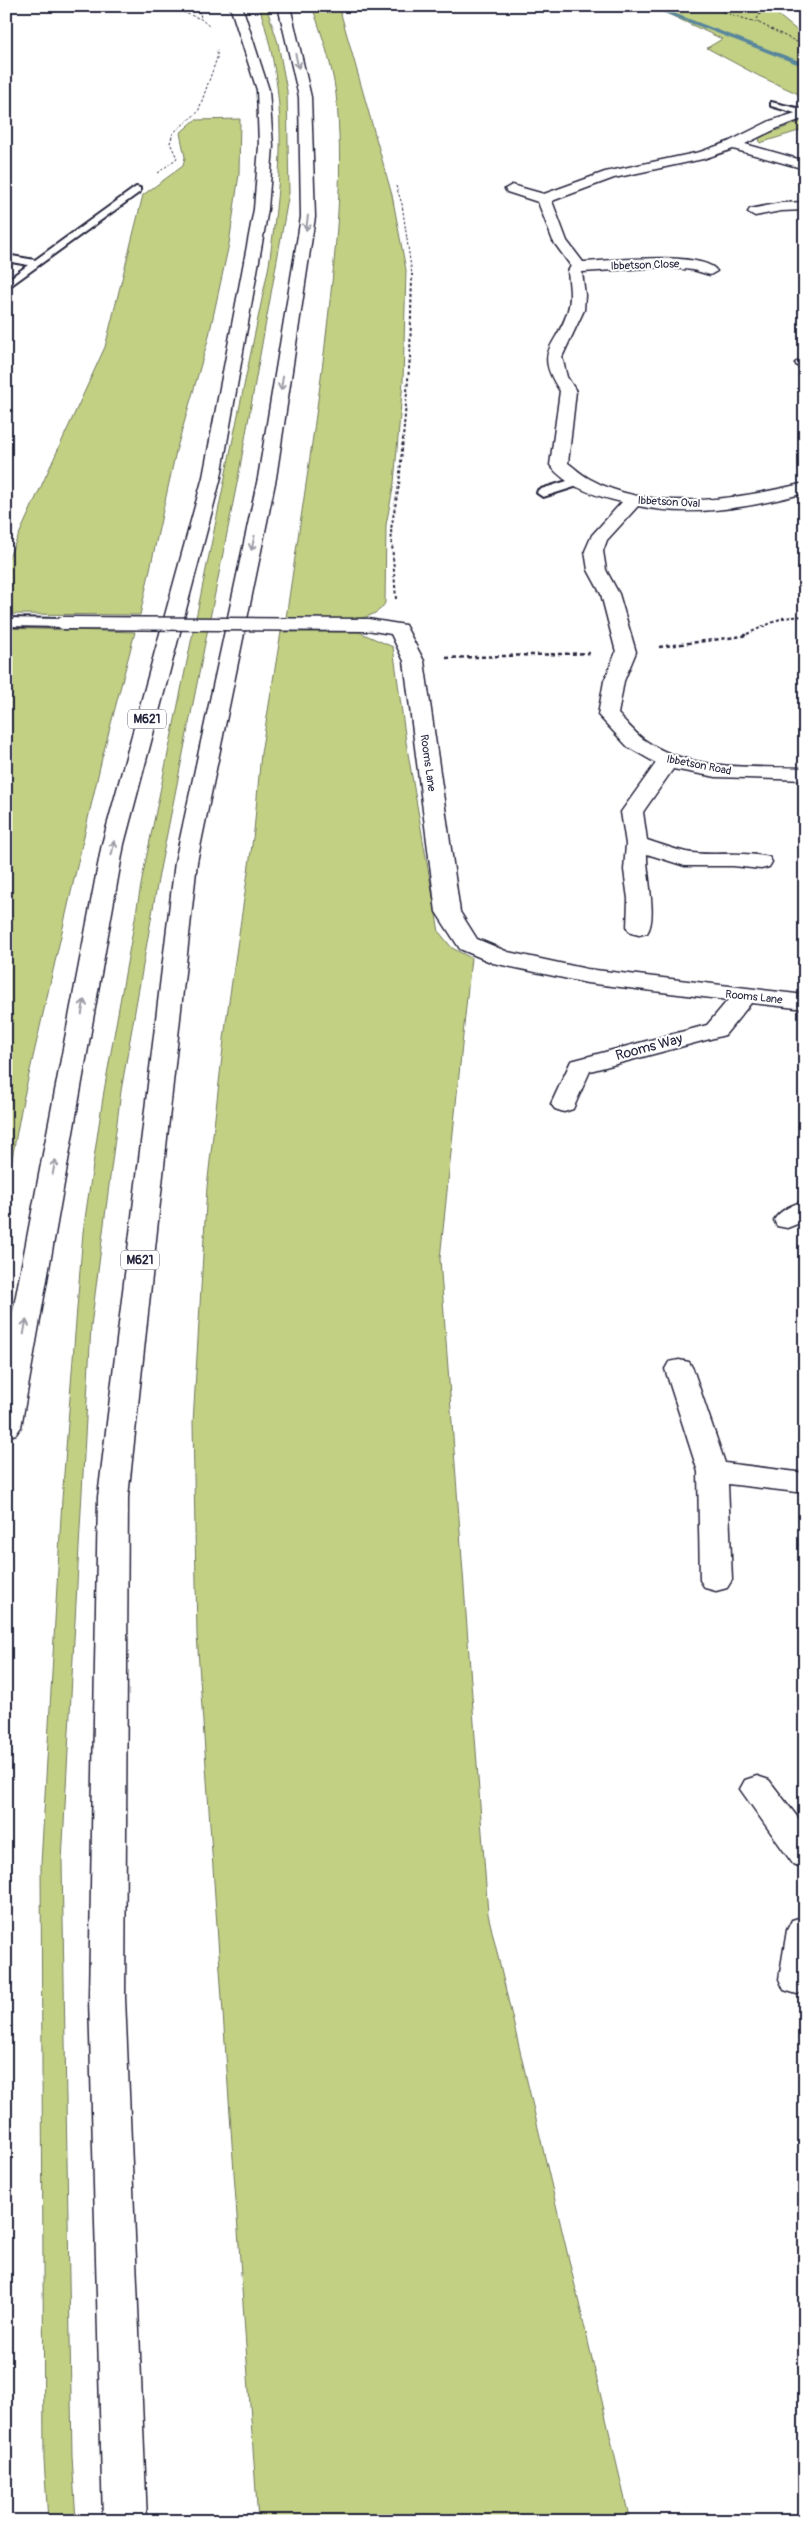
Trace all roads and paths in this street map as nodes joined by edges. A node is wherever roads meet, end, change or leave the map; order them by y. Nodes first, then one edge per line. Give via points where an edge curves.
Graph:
1 (166, 6) edge
2 (185, 6) edge
3 (703, 6) edge
4 (761, 6) edge
5 (774, 6) edge
6 (286, 10) edge
7 (238, 11) edge
8 (724, 12) junction
9 (201, 19) junction
10 (760, 23) junction
11 (212, 29) dead end
12 (217, 42) dead end
13 (805, 46) edge
14 (774, 104) dead end
15 (805, 113) edge
16 (733, 145) junction
17 (805, 165) edge
18 (396, 186) dead end
19 (512, 189) dead end
20 (136, 190) joint
21 (544, 199) junction
22 (805, 206) edge
23 (755, 212) dead end
24 (6, 258) edge
25 (36, 263) junction
26 (579, 267) junction
27 (710, 271) dead end
28 (6, 286) edge
29 (580, 481) junction
30 (805, 488) edge
31 (543, 493) dead end
32 (634, 500) junction
33 (805, 616) edge
34 (6, 622) edge
35 (368, 625) joint
36 (398, 629) junction
37 (626, 652) junction
38 (414, 661) junction
39 (668, 762) junction
40 (805, 774) edge
41 (637, 844) junction
42 (761, 862) dead end
43 (639, 928) dead end
44 (744, 996) junction
45 (805, 1002) edge
46 (564, 1104) dead end
47 (679, 1369) dead end
48 (6, 1427) edge
49 (713, 1472) junction
50 (805, 1483) edge
51 (716, 1580) dead end
52 (757, 1789) dead end
53 (805, 1854) edge
54 (805, 1930) edge
55 (797, 1979) dead end
56 (125, 2521) edge

1 - 9 path
2 - 9 path via 200,13
3 - 8 path
4 - 8 path
5 - 10 path via 761,12 757,19
6 -> 56 main road, M621 via 304,97 308,218 267,478 186,862 113,1497 107,1998
48 -> 7 main road, M621 via 113,844 212,477 261,209 266,146 263,90
8 - 10 path
9 - 11 path
10 - 13 path
12 - 20 path via 217,58 198,112 173,132 170,143 177,158
14 - 15 lane
15 - 16 main road
16 - 17 main road
16 - 21 main road via 610,176
18 - 36 path via 402,204 412,271 410,357 401,465 391,529
19 - 21 main road
20 - 25 lane
21 - 26 main road via 560,241
22 - 23 main road
24 - 25 lane
25 - 28 lane
26 - 27 main road, Ibbetson Close via 675,263 695,264
26 - 29 main road, Ibbetson Oval via 575,271 576,311 554,357 557,377 568,391 559,465
29 - 31 lane
29 - 32 main road, Ibbetson Oval
30 - 32 main road, Ibbetson Oval via 748,502 722,504
32 - 37 main road via 598,538 594,551 597,570 610,594
33 - 37 path via 782,618 743,636
34 - 35 lane, bridge
35 - 36 main road
36 - 38 main road, Rooms Lane
37 - 38 path via 448,657
37 - 39 main road, Ibbetson Road via 614,682 608,715 635,743
38 - 44 main road, Rooms Lane via 448,912 468,944 501,958 587,976
39 - 40 main road, Ibbetson Road via 728,772
39 - 41 main road via 632,812
41 - 42 main road via 685,859
41 - 43 main road via 635,870
44 - 45 main road, Rooms Lane
44 - 46 main road, Rooms Way via 716,1030 580,1066
47 - 49 main road
49 - 50 main road
49 - 51 main road
52 - 53 main road
54 - 55 main road

